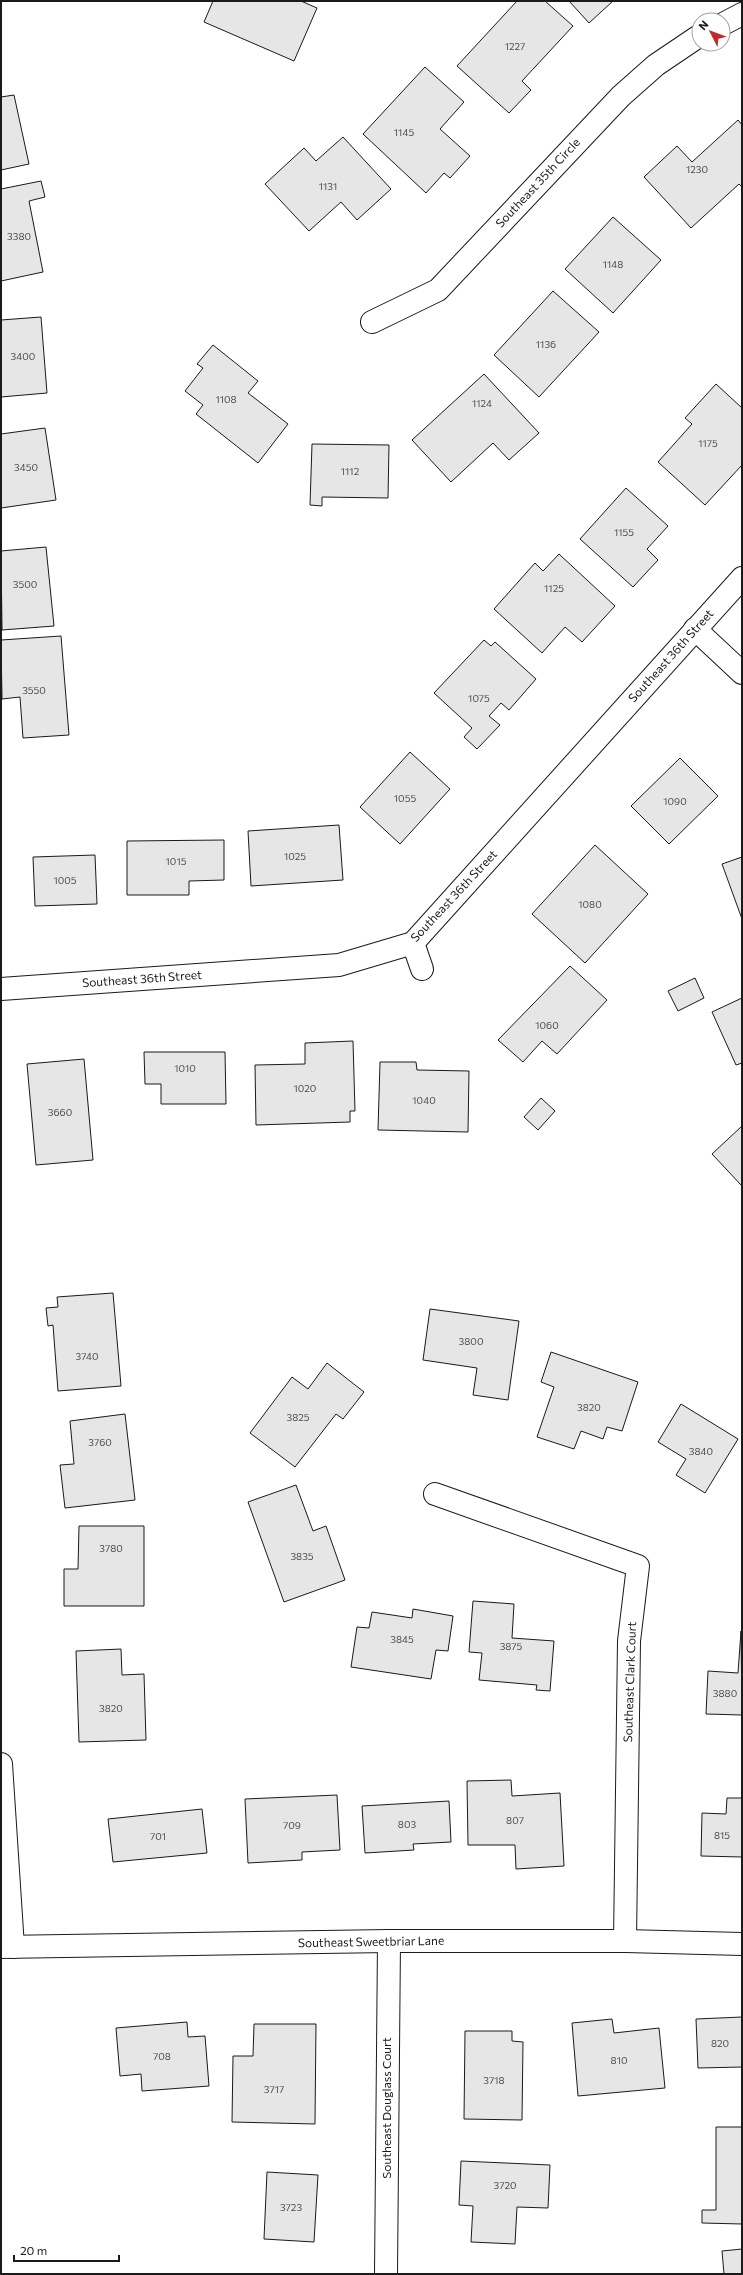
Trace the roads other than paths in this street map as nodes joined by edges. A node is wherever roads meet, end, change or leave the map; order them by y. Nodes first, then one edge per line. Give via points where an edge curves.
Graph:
1 (742, 14) edge
2 (731, 20) edge
3 (691, 41) edge
4 (372, 322) dead end
5 (742, 578) edge
6 (695, 629) junction
7 (742, 673) edge
8 (413, 943) junction
9 (422, 969) dead end
10 (1, 989) edge
11 (435, 1494) dead end
12 (1, 1764) edge
13 (389, 1941) junction
14 (625, 1941) junction
15 (742, 1944) edge
16 (7, 1947) edge
17 (386, 2274) edge

1 - 2 street
3 - 4 street, Southeast 35th Circle via 656,65 621,96 438,290
5 - 6 street, Southeast 36th Street
6 - 7 street
6 - 8 street, Southeast 36th Street
8 - 9 street
8 - 10 street, Southeast 36th Street via 339,965
11 - 14 street, Southeast Clark Court via 638,1566 629,1641
12 - 16 street
13 - 14 street, Southeast Sweetbriar Lane
13 - 16 street, Southeast Sweetbriar Lane
13 - 17 street, Southeast Douglass Court
14 - 15 street, Southeast Sweetbriar Lane

